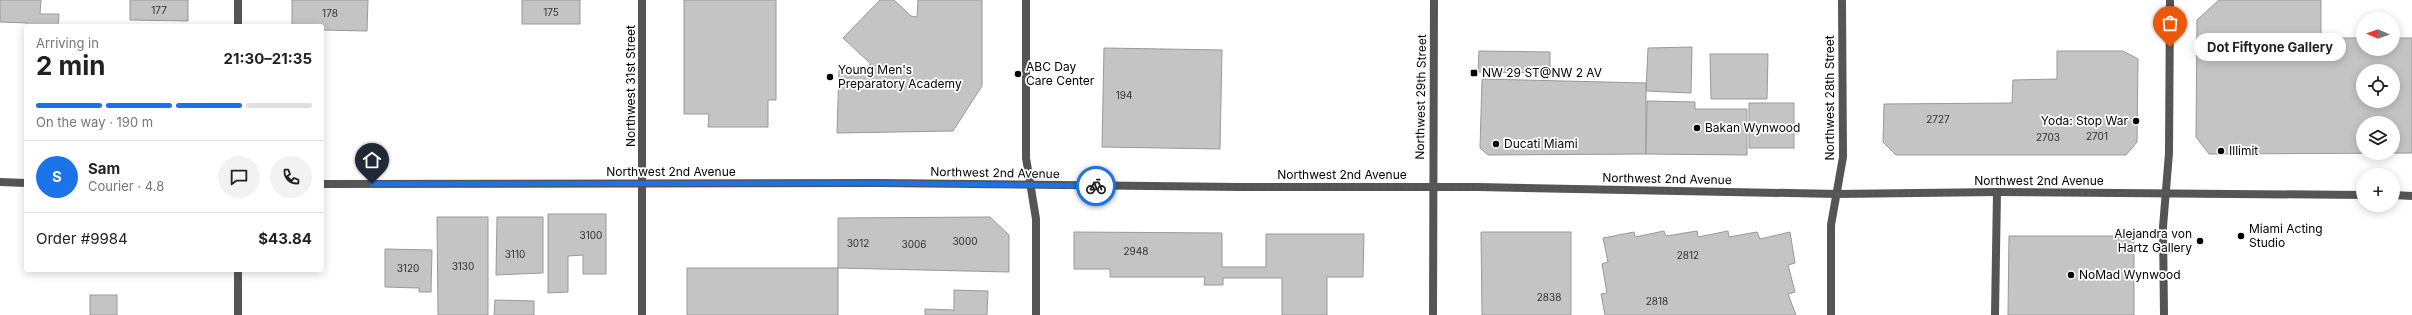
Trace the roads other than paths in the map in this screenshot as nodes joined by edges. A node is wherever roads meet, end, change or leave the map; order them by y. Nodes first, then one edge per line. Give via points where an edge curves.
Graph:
1 (238, 0) edge
2 (642, 0) edge
3 (1026, 0) edge
4 (1434, 0) edge
5 (1842, 0) edge
6 (2170, 0) edge
7 (238, 24) edge
8 (0, 182) edge
9 (24, 182) edge
10 (324, 184) edge
11 (644, 184) junction
12 (1031, 185) junction
13 (1432, 187) junction
14 (1997, 192) junction
15 (2167, 193) junction
16 (1837, 194) junction
17 (2356, 195) edge
18 (2400, 195) edge
19 (2412, 196) edge
20 (238, 272) edge
21 (238, 315) edge
22 (642, 315) edge
23 (1036, 315) edge
24 (1433, 315) edge
25 (1831, 315) edge
26 (1995, 315) edge
27 (2164, 315) edge

1 - 7 street
2 - 11 street, Northwest 31st Street
3 - 12 street via 1026,158
4 - 13 street, Northwest 29th Street
5 - 16 street, Northwest 28th Street via 1843,157
6 - 15 street
8 - 9 street
10 - 11 street, Northwest 2nd Avenue
11 - 12 street, Northwest 2nd Avenue
11 - 22 street, Northwest 31st Street
12 - 13 street, Northwest 2nd Avenue
12 - 23 street via 1036,220
13 - 16 street, Northwest 2nd Avenue
13 - 24 street, Northwest 29th Street
14 - 15 street, Northwest 2nd Avenue
14 - 16 street, Northwest 2nd Avenue
14 - 26 street
15 - 17 street, Northwest 2nd Avenue
15 - 27 street via 2163,227
16 - 25 street, Northwest 28th Street via 1831,225
18 - 19 street
20 - 21 street

